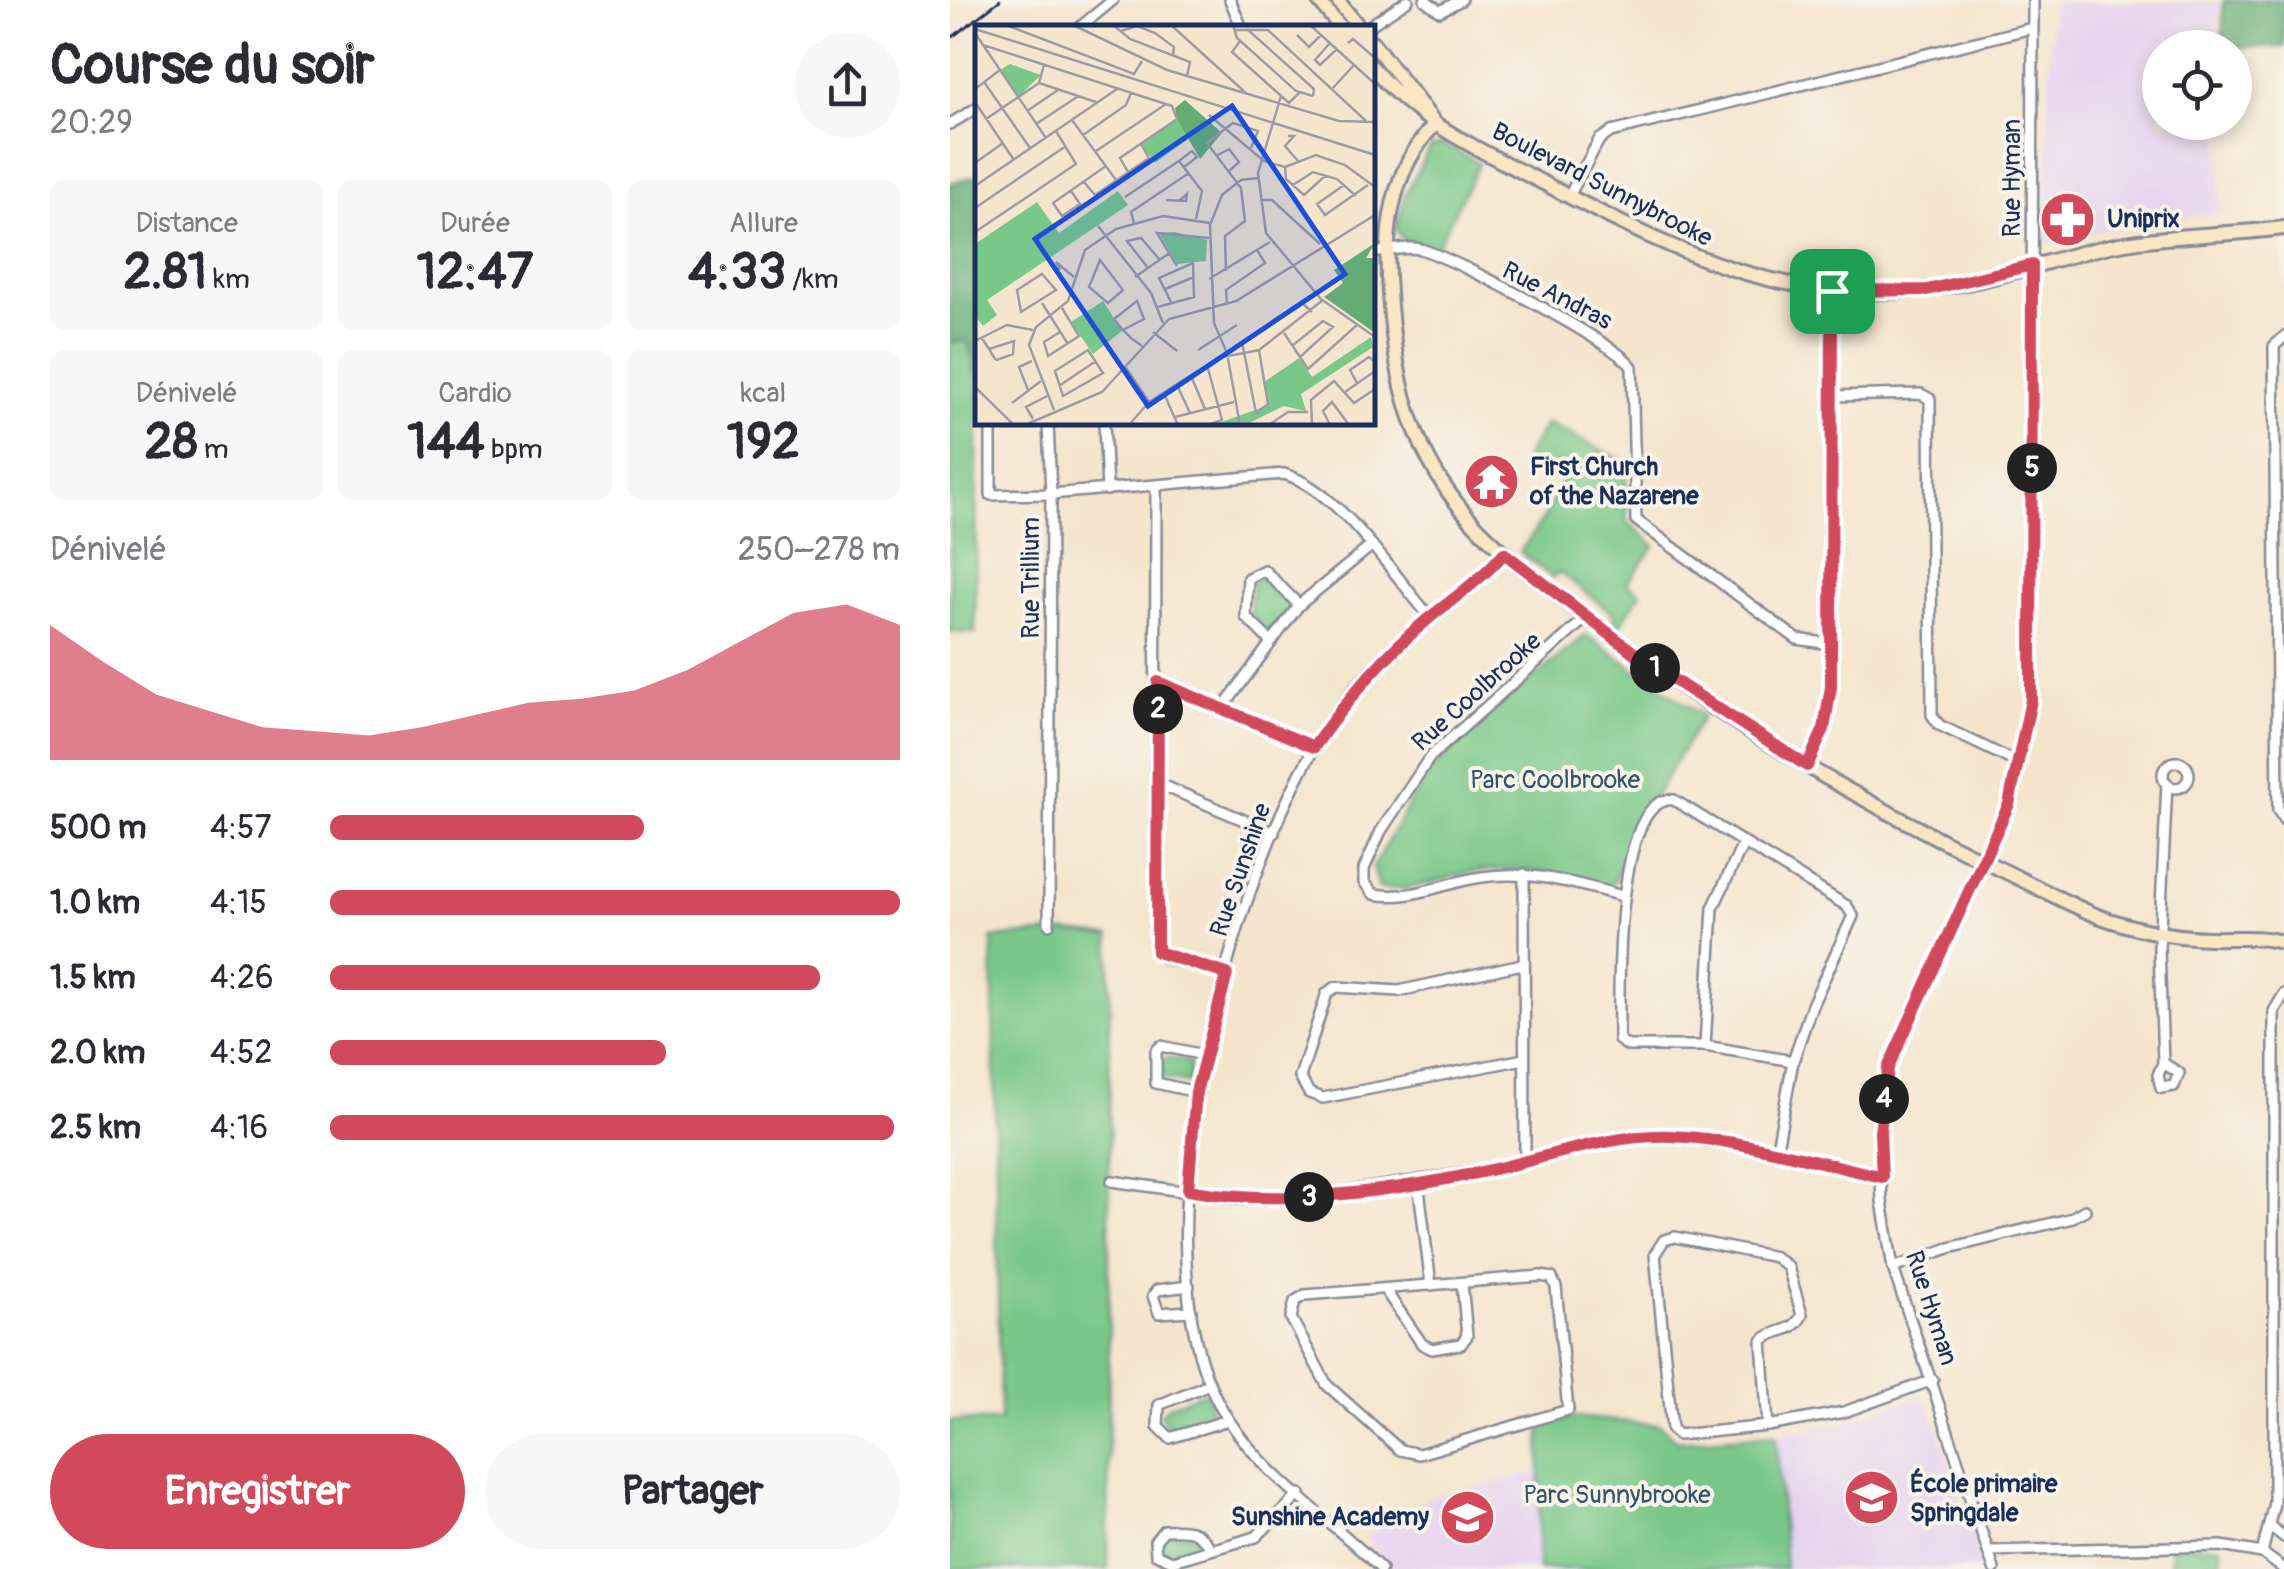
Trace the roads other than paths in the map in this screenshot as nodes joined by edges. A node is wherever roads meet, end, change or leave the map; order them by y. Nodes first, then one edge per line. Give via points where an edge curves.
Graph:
1 (1113, 0) edge
2 (1230, 0) edge
3 (1318, 0) edge
4 (1337, 0) edge
5 (1408, 0) edge
6 (1426, 0) edge
7 (1461, 0) edge
8 (2033, 0) edge
9 (1083, 25) edge
10 (1241, 25) edge
11 (1338, 25) edge
12 (1360, 25) edge
13 (1368, 25) edge
14 (2032, 28) junction
15 (1375, 46) edge
16 (1375, 70) edge
17 (975, 110) edge
18 (950, 124) edge
19 (1435, 124) junction
20 (1569, 196) junction
21 (2284, 228) edge
22 (1379, 252) edge
23 (2032, 265) junction
24 (1832, 291) junction
25 (2284, 337) edge
26 (1832, 396) junction
27 (991, 425) edge
28 (1048, 425) edge
29 (1104, 425) edge
30 (1156, 487) junction
31 (1107, 490) junction
32 (1052, 494) junction
33 (1370, 547) junction
34 (1504, 553) junction
35 (1300, 605) junction
36 (1430, 617) junction
37 (1587, 617) junction
38 (1270, 641) junction
39 (1831, 644) junction
40 (1158, 682) junction
41 (1222, 709) junction
42 (1314, 747) junction
43 (2018, 763) junction
44 (1807, 766) junction
45 (1157, 782) junction
46 (2166, 783) dead end
47 (2284, 820) edge
48 (1274, 834) junction
49 (1744, 842) junction
50 (1985, 862) junction
51 (1524, 874) junction
52 (1622, 896) junction
53 (1049, 924) dead end
54 (2161, 933) junction
55 (2284, 943) edge
56 (1522, 964) junction
57 (1227, 974) junction
58 (2284, 994) edge
59 (1704, 1046) junction
60 (1204, 1055) junction
61 (1524, 1059) junction
62 (1793, 1060) junction
63 (2163, 1064) dead end
64 (1196, 1092) junction
65 (2279, 1094) edge
66 (1776, 1152) junction
67 (1525, 1162) junction
68 (1882, 1177) junction
69 (1418, 1180) junction
70 (1112, 1181) dead end
71 (1188, 1190) junction
72 (2084, 1210) dead end
73 (2279, 1224) edge
74 (1894, 1268) junction
75 (1462, 1284) junction
76 (1189, 1286) junction
77 (1432, 1286) junction
78 (1385, 1290) junction
79 (1191, 1311) junction
80 (2279, 1330) edge
81 (1933, 1380) junction
82 (1209, 1384) junction
83 (1228, 1420) junction
84 (1768, 1426) junction
85 (2279, 1436) edge
86 (1300, 1494) junction
87 (2270, 1526) junction
88 (2284, 1537) edge
89 (1211, 1549) junction
90 (1988, 1551) junction
91 (2262, 1553) junction
92 (1381, 1569) edge
93 (1994, 1569) edge
94 (2284, 1569) edge

1 - 9 street
2 - 10 street
3 - 11 street
4 - 12 street
5 - 13 street
6 - 7 street via 1440,11
8 - 14 street, Rue Hyman
14 - 20 street via 1611,132 1597,144
14 - 23 street, Rue Hyman
15 - 19 street, Boulevard Sunnybrooke
16 - 19 street, Boulevard Sunnybrooke
17 - 18 street
19 - 20 street, Boulevard Sunnybrooke
19 - 22 street via 1393,198
20 - 24 street, Boulevard Sunnybrooke via 1704,262
21 - 23 street, Boulevard Sunnybrooke via 2126,243
22 - 34 street via 1394,356 1414,430 1454,500
22 - 39 street, Rue Andras via 1428,252 1624,354 1632,367 1636,520 1798,639
23 - 24 street, Boulevard Sunnybrooke via 1927,290
23 - 43 street, Rue Hyman via 2031,700
24 - 26 street
25 - 47 street via 2274,346 2278,810
26 - 39 street
26 - 43 street via 1930,399 1932,715 1939,726
27 - 32 street via 991,494
28 - 32 street
29 - 31 street
30 - 31 street, Rue Trillium
30 - 33 street, Rue Trillium via 1284,474 1306,480
30 - 40 street
31 - 32 street, Rue Trillium
32 - 53 street, Rue Trillium
33 - 35 street
33 - 36 street, Rue Trillium
34 - 36 street, Rue Sunshine
34 - 37 street
35 - 38 street
35 - 38 street via 1264,570 1248,578 1246,616
36 - 42 street, Rue Sunshine via 1354,689
37 - 44 street
37 - 51 street, Rue Coolbrooke via 1430,757 1381,831 1364,882 1374,894 1398,898 1479,877
38 - 41 street
39 - 44 street via 1828,713
40 - 41 street
40 - 45 street
41 - 42 street
42 - 48 street, Rue Sunshine
43 - 50 street, Rue Hyman
44 - 50 street
45 - 48 street
45 - 57 street via 1157,952
46 - 54 street
48 - 57 street, Rue Sunshine
49 - 52 street via 1674,800 1656,804
49 - 59 street via 1713,908
49 - 62 street via 1847,906 1852,916
50 - 54 street via 2093,914
50 - 68 street, Rue Hyman via 1888,1068
51 - 52 street, Rue Coolbrooke
51 - 56 street
52 - 59 street via 1619,1040 1628,1046
54 - 55 street
54 - 63 street
56 - 61 street
56 - 61 street via 1399,992 1336,987 1327,993 1300,1076 1309,1094 1323,1098
57 - 60 street, Rue Sunshine
58 - 65 street via 2274,1011
59 - 62 street
60 - 64 street, Rue Sunshine
60 - 64 street via 1161,1046 1156,1051 1156,1083
61 - 67 street
62 - 66 street
64 - 71 street, Rue Sunshine
65 - 73 street
66 - 67 street via 1671,1136 1619,1140
66 - 68 street
67 - 69 street
68 - 74 street, Rue Hyman
69 - 71 street via 1304,1198
69 - 77 street
70 - 71 street
71 - 76 street, Rue Sunshine
72 - 74 street
73 - 80 street
74 - 81 street, Rue Hyman
75 - 77 street
75 - 78 street via 1467,1336 1461,1344 1432,1349
75 - 78 street via 1552,1278 1568,1410 1420,1454 1400,1450 1327,1385 1292,1318 1295,1301 1305,1295
76 - 79 street, Rue Sunshine
76 - 79 street via 1152,1296 1158,1314
77 - 78 street
79 - 82 street, Rue Sunshine
80 - 85 street
81 - 84 street via 1844,1412
81 - 90 street, Rue Hyman
82 - 83 street, Rue Sunshine
82 - 83 street via 1158,1405 1158,1426 1170,1438
83 - 86 street, Rue Sunshine via 1255,1456
84 - 84 street via 1686,1437 1672,1429 1654,1254 1664,1240 1775,1257 1788,1267 1802,1315 1790,1329 1762,1341
85 - 87 street
86 - 89 street via 1264,1533
86 - 92 street, Rue Sunshine
87 - 88 street
87 - 91 street
89 - 89 street via 1162,1560 1154,1541 1164,1530 1190,1529
90 - 91 street via 2221,1546
90 - 93 street, Rue Hyman
91 - 94 street

